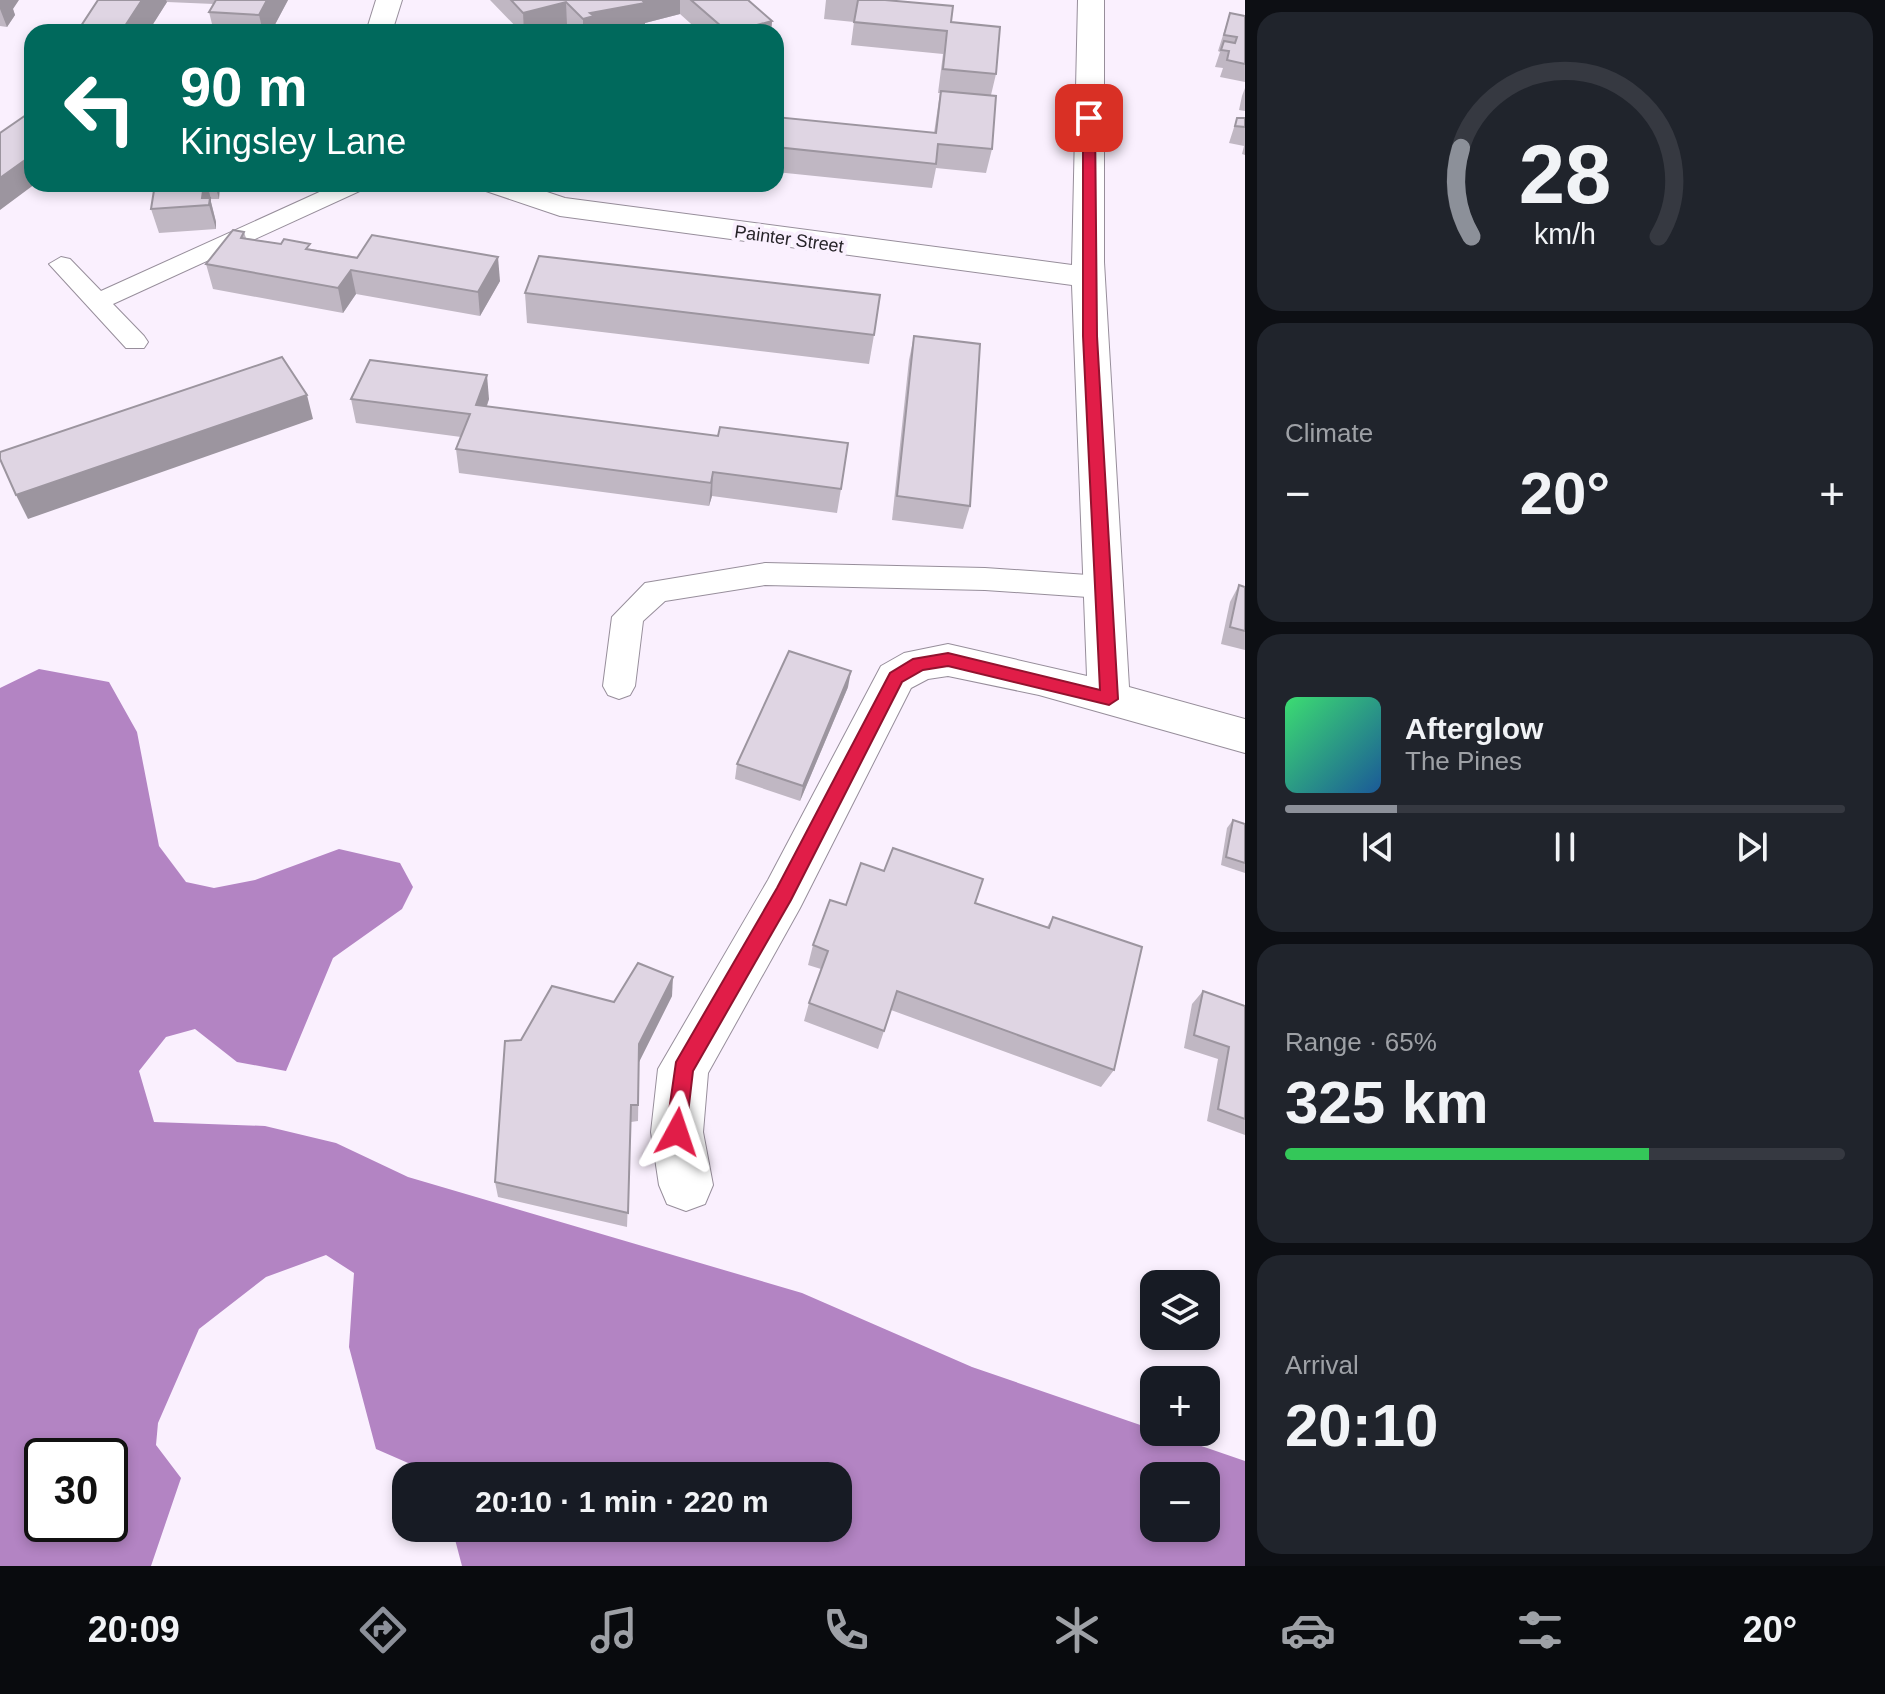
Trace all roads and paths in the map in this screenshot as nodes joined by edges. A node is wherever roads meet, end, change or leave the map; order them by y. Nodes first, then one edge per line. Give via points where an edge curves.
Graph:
1 (389, 0) edge
2 (1091, 0) edge
3 (382, 24) edge
4 (338, 192) edge
5 (517, 192) edge
6 (61, 264) dead end
7 (1088, 277) junction
8 (97, 302) junction
9 (135, 342) dead end
10 (1102, 587) junction
11 (619, 686) dead end
12 (1109, 699) junction
13 (1245, 736) edge
14 (686, 1185) dead end

1 - 3 street
2 - 7 street
4 - 8 lane
5 - 7 street, Painter Street via 560,207
6 - 8 lane
7 - 10 street
8 - 9 lane
10 - 11 lane via 765,574 656,591 628,617
10 - 12 street
12 - 13 street
12 - 14 street via 948,660 919,664 896,677 784,894 683,1069 677,1132

